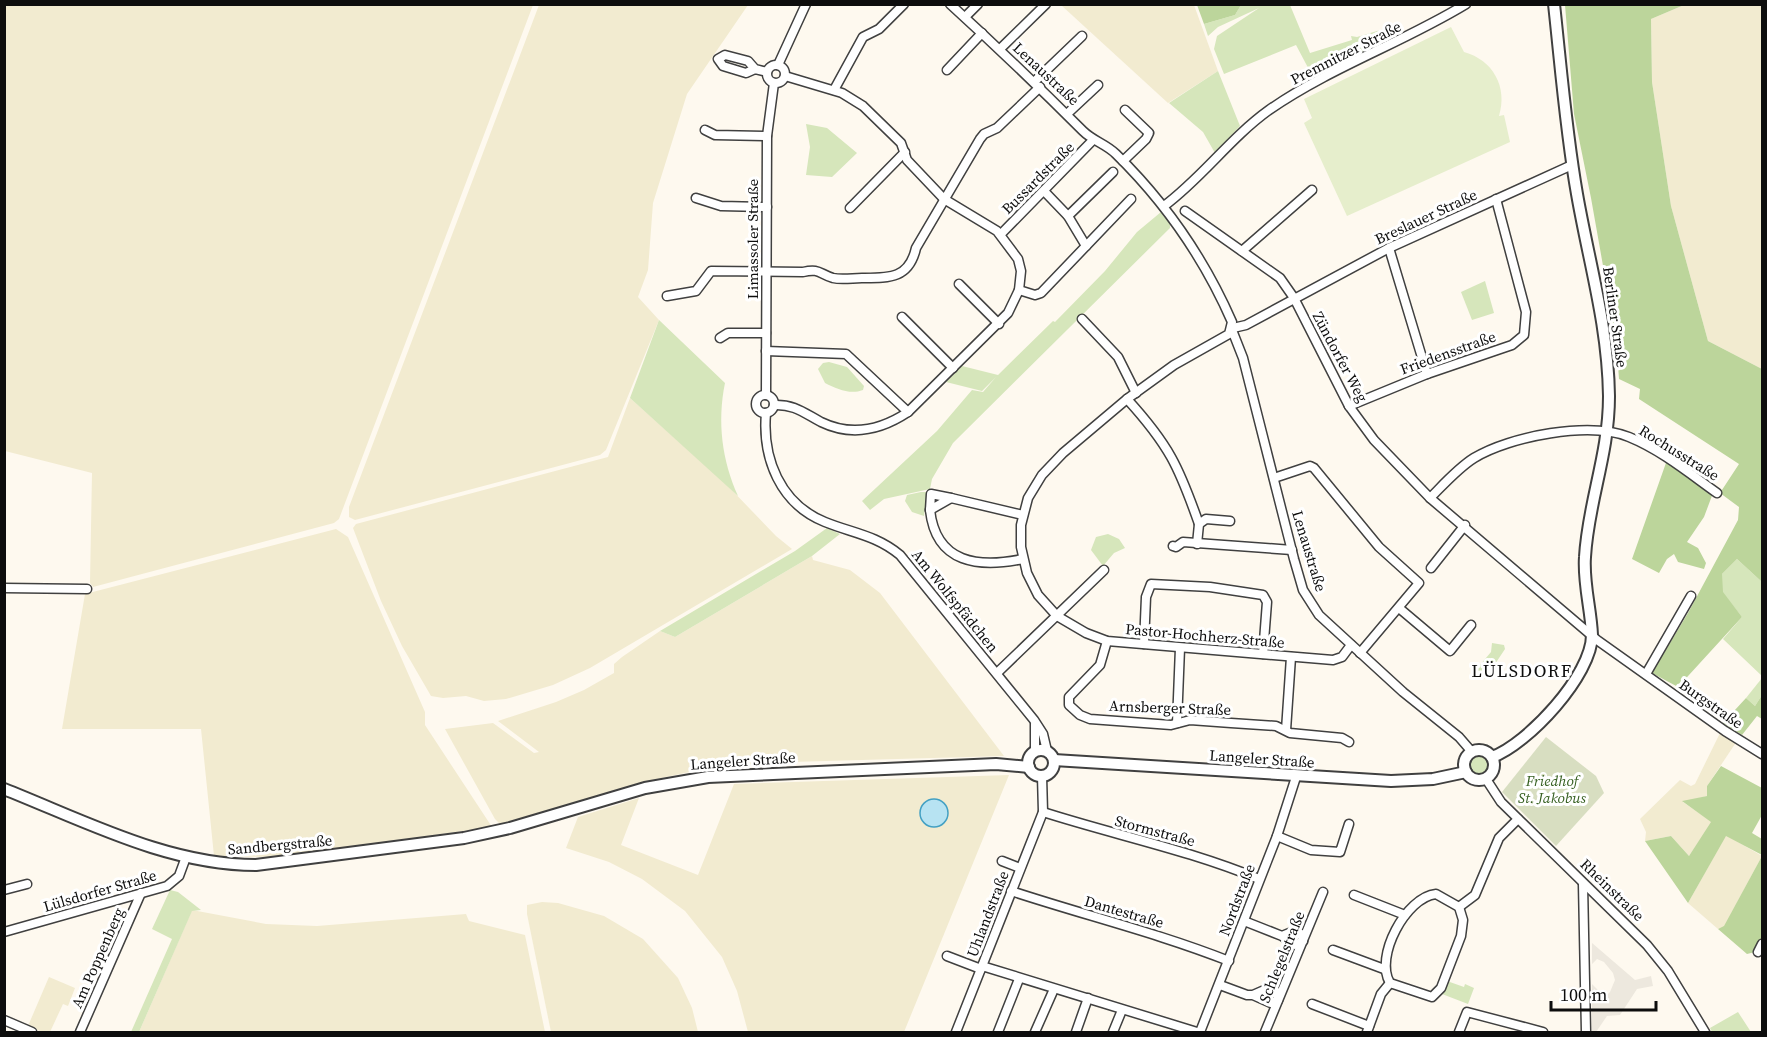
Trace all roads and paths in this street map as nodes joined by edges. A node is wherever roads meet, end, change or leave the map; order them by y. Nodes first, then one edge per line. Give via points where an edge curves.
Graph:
1 (806, 4) edge
2 (904, 4) edge
3 (951, 4) edge
4 (978, 4) edge
5 (1046, 4) edge
6 (1466, 4) edge
7 (1554, 4) edge
8 (965, 17) junction
9 (982, 33) junction
10 (1082, 36) dead end
11 (1000, 49) junction
12 (778, 65) junction
13 (755, 69) dead end
14 (947, 70) dead end
15 (767, 72) junction
16 (785, 76) junction
17 (774, 83) junction
18 (1037, 84) junction
19 (1098, 85) dead end
20 (834, 90) junction
21 (1125, 110) dead end
22 (1068, 113) junction
23 (705, 130) dead end
24 (766, 136) junction
25 (1094, 140) junction
26 (905, 152) junction
27 (1123, 161) junction
28 (1572, 165) junction
29 (1113, 172) dead end
30 (1312, 190) dead end
31 (1044, 191) junction
32 (696, 198) dead end
33 (944, 199) junction
34 (1131, 199) dead end
35 (1497, 199) junction
36 (1164, 206) junction
37 (766, 207) junction
38 (850, 208) dead end
39 (1185, 211) dead end
40 (1068, 216) junction
41 (1001, 234) junction
42 (1086, 246) junction
43 (1389, 248) junction
44 (1242, 251) junction
45 (766, 272) junction
46 (959, 284) dead end
47 (1020, 290) junction
48 (667, 296) dead end
49 (1294, 298) junction
50 (902, 316) dead end
51 (1082, 318) dead end
52 (999, 324) junction
53 (1232, 328) junction
54 (766, 333) junction
55 (720, 338) dead end
56 (766, 351) junction
57 (952, 368) junction
58 (1427, 374) junction
59 (1136, 393) junction
60 (766, 395) junction
61 (1127, 399) junction
62 (774, 405) junction
63 (1348, 406) junction
64 (908, 412) junction
65 (766, 413) junction
66 (1608, 431) junction
67 (1274, 478) junction
68 (1717, 494) dead end
69 (951, 498) junction
70 (1430, 498) junction
71 (930, 510) junction
72 (1023, 515) junction
73 (1230, 521) dead end
74 (1198, 524) junction
75 (1465, 525) junction
76 (1197, 544) junction
77 (1173, 546) dead end
78 (1292, 550) junction
79 (1023, 559) junction
80 (1431, 568) dead end
81 (1104, 570) dead end
82 (4, 588) edge
83 (87, 590) dead end
84 (1691, 596) dead end
85 (1399, 608) junction
86 (1057, 616) junction
87 (1471, 626) dead end
88 (1592, 635) junction
89 (1107, 641) junction
90 (1144, 644) junction
91 (1351, 645) junction
92 (1180, 648) junction
93 (1360, 653) junction
94 (1263, 654) junction
95 (1291, 657) junction
96 (997, 674) junction
97 (1646, 674) junction
98 (1034, 720) junction
99 (1177, 723) junction
100 (1286, 730) junction
101 (1350, 742) dead end
102 (1047, 751) junction
103 (1472, 752) junction
104 (1762, 754) edge
105 (1031, 758) junction
106 (1492, 758) junction
107 (1054, 760) junction
108 (1466, 772) junction
109 (1042, 776) junction
110 (1296, 777) junction
111 (1485, 779) junction
112 (4, 789) edge
113 (1043, 812) junction
114 (1518, 819) junction
115 (1349, 824) dead end
116 (498, 831) joint
117 (1276, 836) junction
118 (186, 857) junction
119 (1002, 861) dead end
120 (1020, 868) junction
121 (1259, 879) junction
122 (27, 884) dead end
123 (1583, 884) junction
124 (4, 890) edge
125 (1011, 891) junction
126 (1323, 892) dead end
127 (141, 893) junction
128 (1354, 895) dead end
129 (1459, 907) junction
130 (1405, 915) junction
131 (1244, 921) junction
132 (4, 932) edge
133 (1303, 941) junction
134 (1332, 950) dead end
135 (947, 956) dead end
136 (1228, 961) junction
137 (982, 968) junction
138 (1384, 969) junction
139 (1019, 979) junction
140 (1390, 983) junction
141 (1220, 984) junction
142 (1054, 989) junction
143 (1253, 994) junction
144 (1088, 998) junction
145 (1278, 1000) junction
146 (1312, 1004) dead end
147 (1122, 1010) junction
148 (4, 1020) edge
149 (1368, 1029) edge
150 (32, 1032) edge
151 (80, 1032) edge
152 (956, 1032) edge
153 (998, 1032) edge
154 (1035, 1032) edge
155 (1076, 1032) edge
156 (1113, 1032) edge
157 (1198, 1032) edge
158 (1265, 1032) edge
159 (1459, 1032) edge
160 (1543, 1032) edge
161 (1586, 1032) edge
162 (1705, 1032) edge

1 - 12 street
2 - 20 street via 879,29 863,37
3 - 8 street, Lenaustraße
4 - 8 street
5 - 11 street
6 - 36 street, Premnitzer Straße via 1440,21 1315,80 1268,111
7 - 28 street, Berliner Straße
8 - 9 street, Lenaustraße
9 - 11 street, Lenaustraße
9 - 14 street
10 - 18 street
11 - 18 street, Lenaustraße
12 - 15 street
12 - 16 street
13 - 15 street
15 - 17 street
16 - 17 street
16 - 20 street
17 - 24 street, Limassoler Straße
18 - 22 street, Lenaustraße
18 - 33 street via 997,128 984,134
19 - 22 street
20 - 26 street via 869,111
21 - 27 street via 1149,136
22 - 25 street, Lenaustraße
23 - 24 street via 715,135
24 - 37 street, Limassoler Straße
25 - 27 street, Lenaustraße
25 - 31 street, Bussardstraße
26 - 33 street via 910,164
26 - 38 street
27 - 36 street, Lenaustraße
28 - 35 street, Breslauer Straße
28 - 66 street, Berliner Straße via 1604,326
29 - 40 street
30 - 44 street
31 - 40 street
31 - 41 street, Bussardstraße
32 - 37 street via 726,207
33 - 41 street
33 - 45 street via 916,248 914,260 898,276 834,278 815,269
34 - 42 street
35 - 43 street, Breslauer Straße
35 - 58 street, Friedensstraße via 1526,312 1524,335 1512,345
36 - 53 street, Lenaustraße via 1212,277
37 - 45 street, Limassoler Straße
39 - 44 street, Zündorfer Weg
40 - 42 street
41 - 47 street via 1020,266
42 - 47 street via 1041,292 1035,295
43 - 49 street, Breslauer Straße
43 - 58 street
44 - 49 street, Zündorfer Weg via 1280,278
45 - 48 street via 711,271 696,291
45 - 54 street, Limassoler Straße
46 - 52 street
47 - 52 street
49 - 53 street, Pastor-Hochherz-Straße via 1246,325
49 - 63 street, Zündorfer Weg
50 - 57 street
51 - 59 street via 1118,357
52 - 57 street
53 - 59 street, Pastor-Hochherz-Straße
53 - 67 street, Lenaustraße
54 - 55 street via 728,333
54 - 56 street, Limassoler Straße
56 - 60 street, Limassoler Straße
56 - 64 street via 846,354
57 - 64 street
58 - 63 street, Friedensstraße
59 - 61 street, Pastor-Hochherz-Straße
60 - 62 street
60 - 65 street via 759,397 756,404 759,411
61 - 72 street, Pastor-Hochherz-Straße via 1044,473 1028,498
61 - 74 street via 1170,451
62 - 64 street via 794,407 850,431 879,428
62 - 65 street
63 - 70 street, Zündorfer Weg via 1374,440
65 - 96 street, Am Wolfspfädchen via 768,455 787,493 824,522 873,537 900,555
66 - 68 street, Rochusstraße via 1652,448
66 - 70 street, Rochusstraße via 1544,435 1502,446 1475,458
66 - 88 street, Berliner Straße via 1585,558
67 - 78 street, Lenaustraße
67 - 85 street via 1314,468 1379,547 1419,583
69 - 71 street
69 - 71 street via 931,494
69 - 72 street
70 - 75 street, Zündorfer Weg
71 - 79 street via 936,534 955,554 984,564
72 - 79 street, Pastor-Hochherz-Straße
73 - 74 street via 1206,519
74 - 76 street
75 - 80 street
75 - 88 street, Zündorfer Weg
76 - 77 street via 1181,542
76 - 78 street
78 - 91 street, Lenaustraße via 1313,608
79 - 86 street, Pastor-Hochherz-Straße via 1038,595
81 - 86 street
82 - 83 street
84 - 97 street
85 - 87 street via 1450,651
85 - 93 street
86 - 89 street, Pastor-Hochherz-Straße
86 - 96 street
88 - 97 street, Burgstraße
88 - 106 street via 1588,655 1567,690 1530,731
89 - 90 street, Pastor-Hochherz-Straße
89 - 99 street, Arnsberger Straße via 1100,665 1069,697 1072,709 1090,719
90 - 92 street, Pastor-Hochherz-Straße
90 - 94 street via 1146,597 1151,584 1198,586 1263,595 1267,602
91 - 93 street, Lenaustraße
91 - 95 street, Pastor-Hochherz-Straße via 1342,657 1334,660
92 - 94 street, Pastor-Hochherz-Straße
92 - 99 street
93 - 103 street, Lenaustraße
94 - 95 street, Pastor-Hochherz-Straße
95 - 100 street
96 - 98 street, Am Wolfspfädchen
97 - 104 street, Burgstraße
98 - 102 street, Am Wolfspfädchen
98 - 105 street
99 - 100 street, Arnsberger Straße via 1190,720
100 - 101 street, Arnsberger Straße
102 - 105 street
102 - 107 street
103 - 106 street via 1481,751
103 - 108 street via 1465,763
105 - 109 street via 1034,774
105 - 116 street, Langeler Straße via 996,764 708,777 645,788
106 - 111 street via 1494,769
107 - 109 street via 1052,771
107 - 110 street, Langeler Straße
108 - 110 street, Langeler Straße via 1433,779 1391,781
108 - 111 street via 1477,780
109 - 113 street, Uhlandstraße
110 - 117 street, Nordstraße
111 - 114 street, Rheinstraße
112 - 118 street, Sandbergstraße
113 - 120 street, Uhlandstraße
113 - 121 street, Stormstraße via 1122,837 1152,842
114 - 123 street, Rheinstraße
114 - 129 street via 1499,838 1474,895
115 - 117 street via 1340,852 1311,850
116 - 118 street, Sandbergstraße via 256,865 210,863
117 - 121 street, Nordstraße
118 - 127 street, Lülsdorfer Straße via 174,882
119 - 120 street, Uhlandstraße
120 - 125 street, Uhlandstraße
121 - 131 street, Nordstraße
122 - 124 street, Lülsdorfer Straße
123 - 161 street
123 - 162 street, Rheinstraße via 1647,945
125 - 136 street, Dantestraße via 1179,942
125 - 137 street, Uhlandstraße
126 - 133 street, Schlegelstraße
127 - 132 street, Lülsdorfer Straße
127 - 151 street, Am Poppenberg
128 - 130 street
129 - 130 street via 1444,897 1427,895 1418,899
129 - 140 street via 1463,920 1461,936 1437,994 1426,996
130 - 138 street
131 - 133 street via 1282,936 1294,931 1301,934
131 - 136 street, Nordstraße
133 - 145 street, Schlegelstraße
134 - 138 street
135 - 137 street, Uhlandstraße
136 - 141 street, Nordstraße
137 - 139 street
137 - 152 street, Uhlandstraße
138 - 140 street
139 - 142 street
139 - 153 street
140 - 149 street via 1381,994
141 - 143 street
141 - 157 street, Nordstraße
142 - 144 street
142 - 154 street
143 - 145 street via 1271,1003
143 - 145 street via 1269,988 1277,992
144 - 147 street
144 - 155 street
145 - 158 street, Schlegelstraße
146 - 149 street
147 - 156 street
147 - 157 street
148 - 150 street
159 - 160 street via 1467,1012

